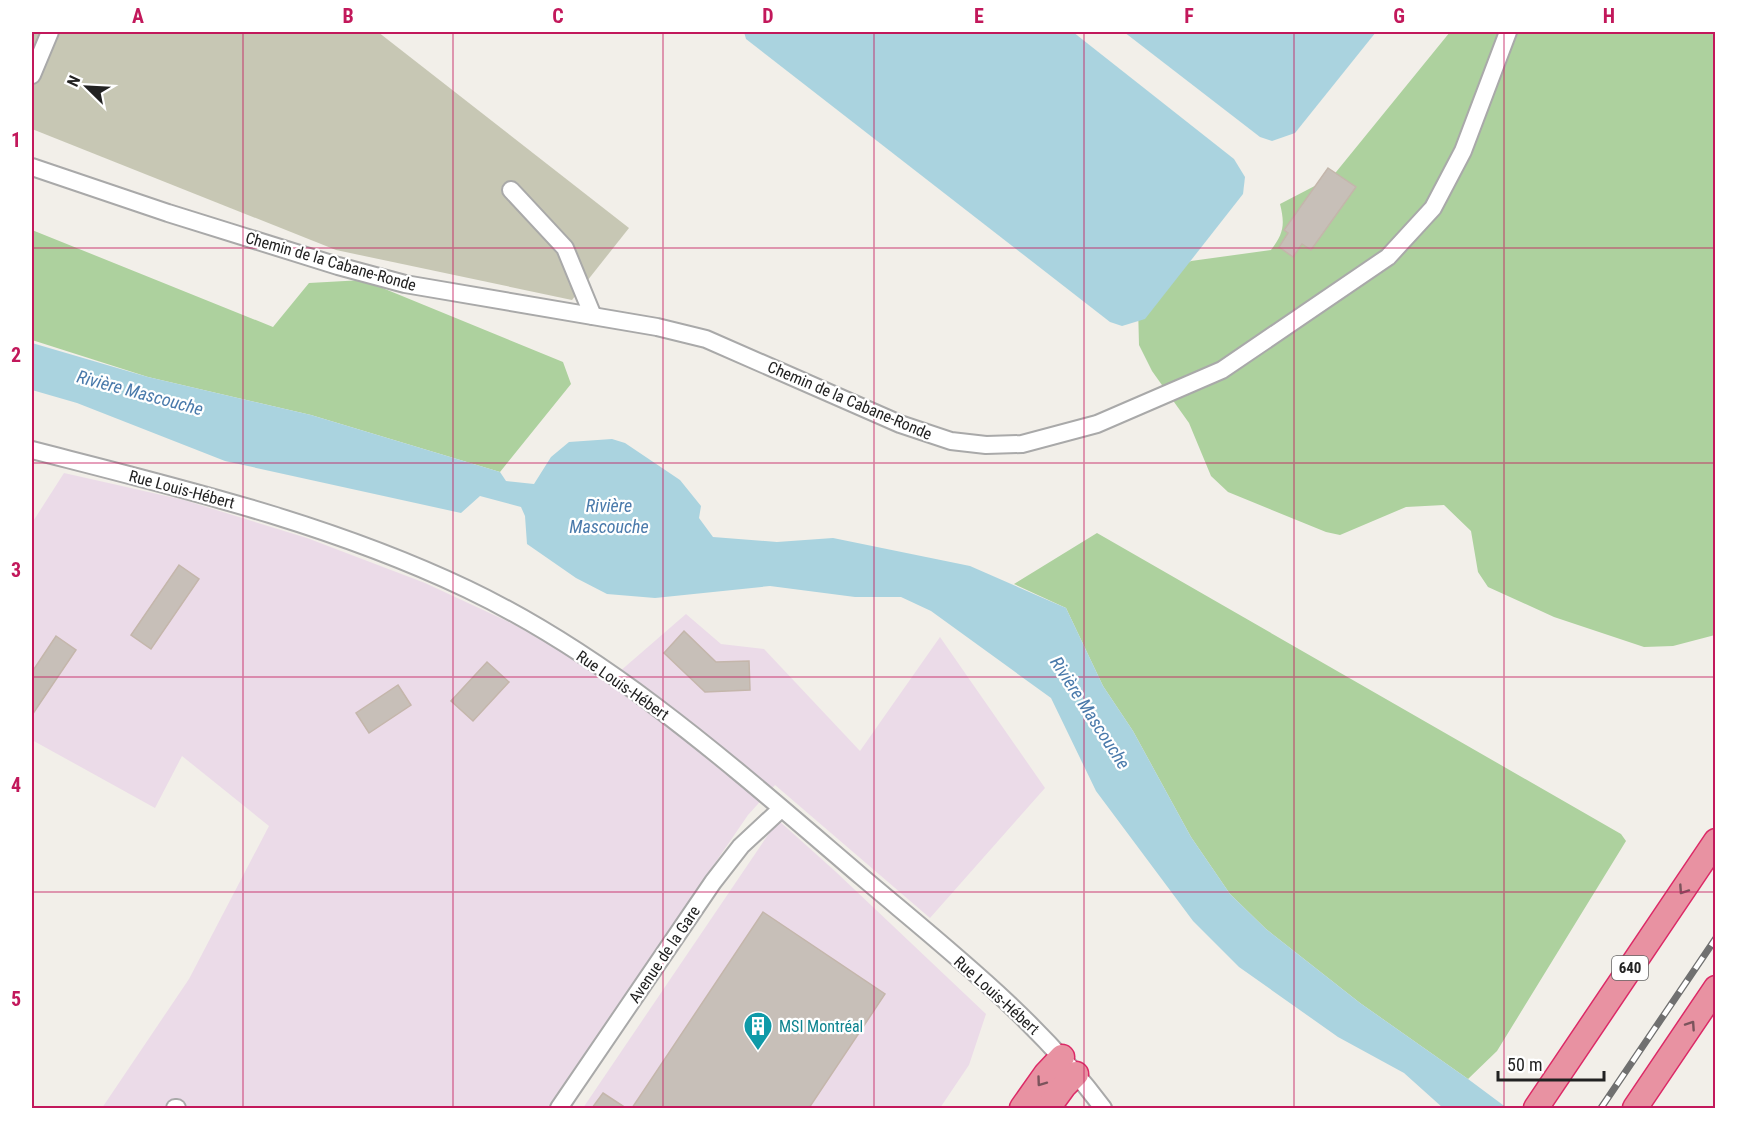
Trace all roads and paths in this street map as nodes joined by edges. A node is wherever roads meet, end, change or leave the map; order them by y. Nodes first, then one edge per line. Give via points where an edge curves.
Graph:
1 (50, 32) edge
2 (1508, 32) edge
3 (32, 75) edge
4 (32, 167) edge
5 (511, 190) dead end
6 (593, 316) junction
7 (32, 450) edge
8 (781, 809) junction
9 (1716, 841) edge
10 (1716, 988) edge
11 (1069, 1065) junction
12 (1541, 1102) edge
13 (559, 1108) edge
14 (1022, 1108) edge
15 (1048, 1108) edge
16 (1103, 1108) edge
17 (1635, 1108) edge

1 - 3 street
2 - 6 street, Chemin de la Cabane-Ronde via 1463,151 1433,208 1388,257 1222,370 1097,424 1022,444 951,441 900,424 706,339
4 - 6 street, Chemin de la Cabane-Ronde via 168,213 405,284
5 - 6 street via 565,248
7 - 8 street, Rue Louis-Hébert via 298,522 396,557 468,589 607,672 672,719
8 - 11 street, Rue Louis-Hébert via 996,992
8 - 13 street, Avenue de la Gare via 741,846 713,882
9 -> 12 highway, 640
17 -> 10 highway
11 -> 14 highway via 1046,1074
11 - 15 highway via 1064,1086
11 - 16 street, Rue Louis-Hébert

